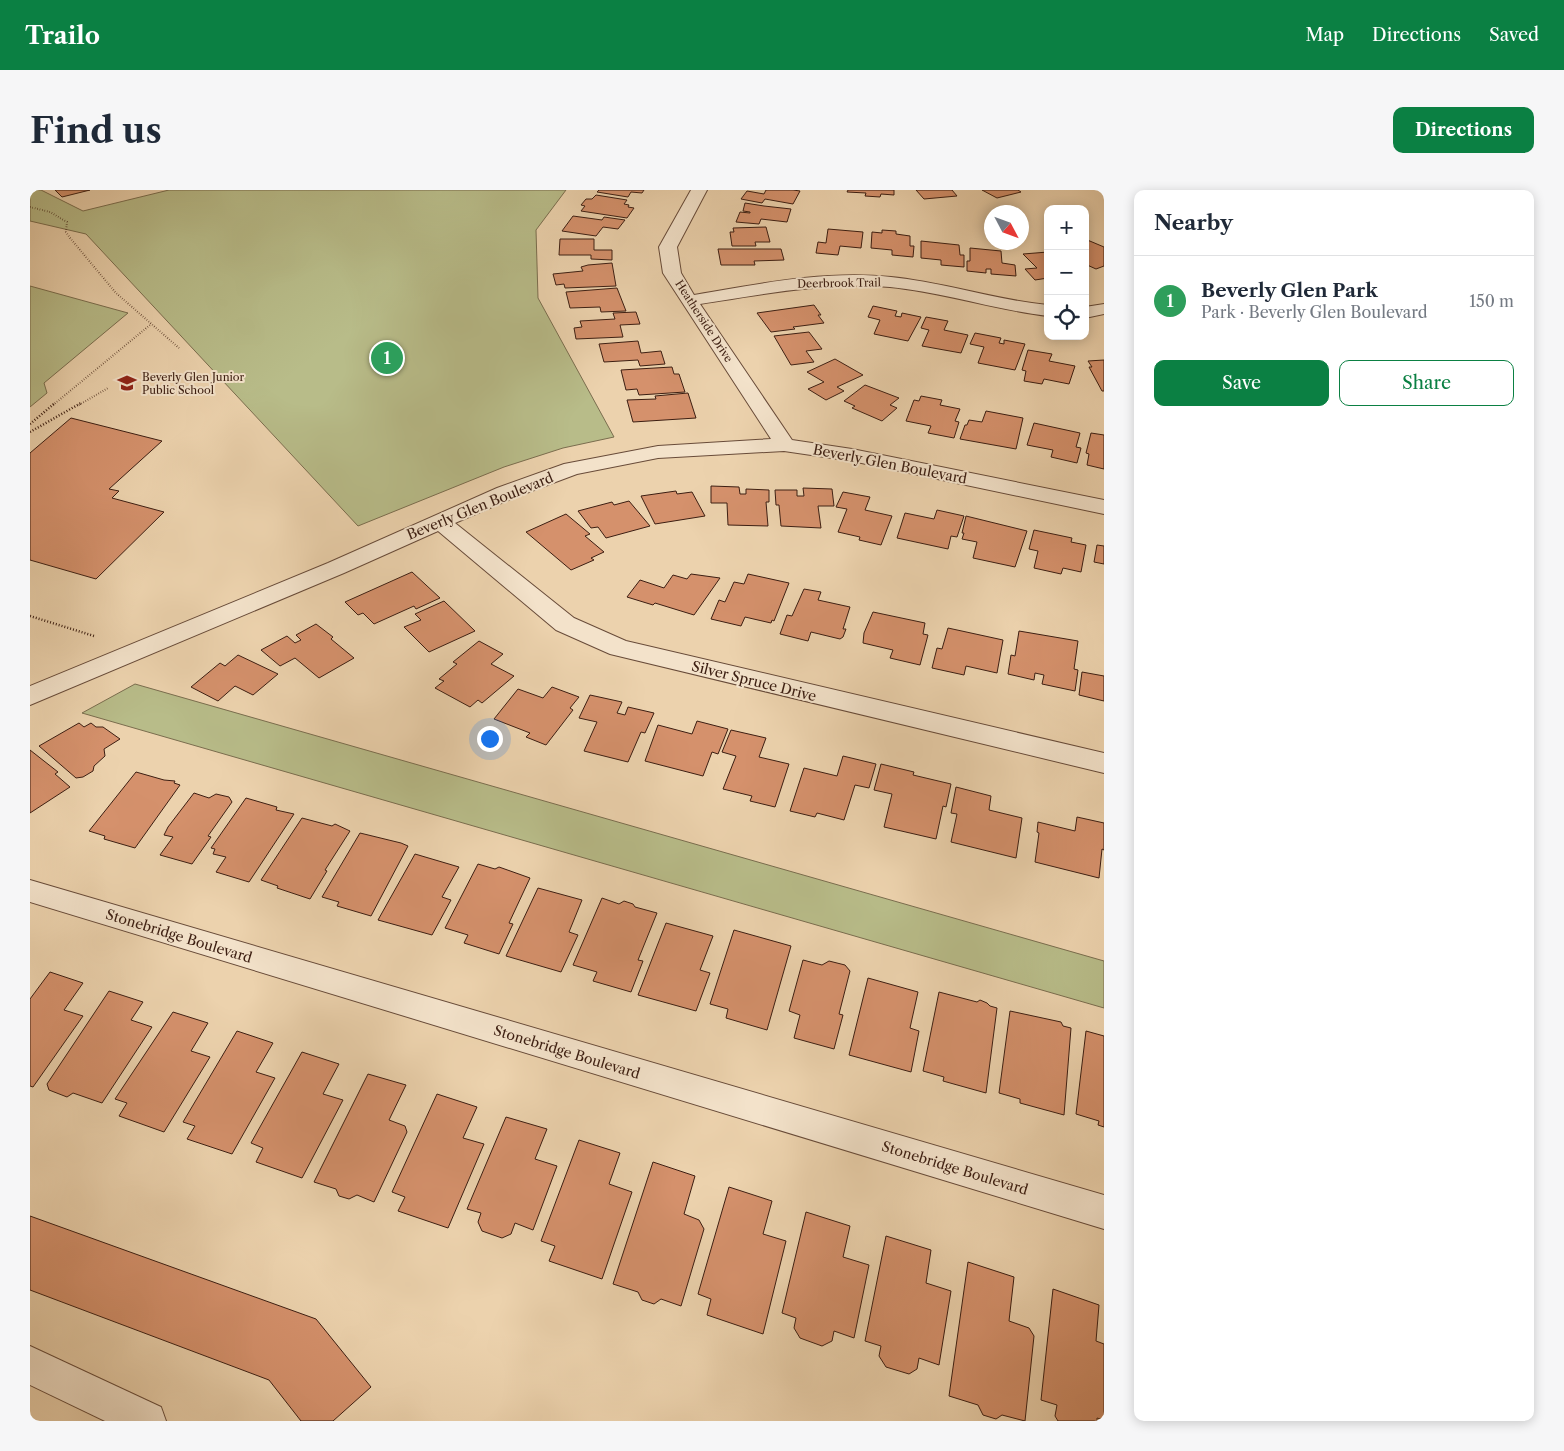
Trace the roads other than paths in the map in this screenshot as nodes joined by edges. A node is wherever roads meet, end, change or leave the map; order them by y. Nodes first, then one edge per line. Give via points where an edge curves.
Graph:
1 (700, 190) edge
2 (688, 301) junction
3 (1104, 309) edge
4 (1044, 310) edge
5 (1089, 312) edge
6 (784, 445) junction
7 (1104, 507) edge
8 (440, 522) junction
9 (30, 696) edge
10 (1104, 763) edge
11 (30, 892) edge
12 (1104, 1212) edge
13 (32, 1368) edge
14 (147, 1421) edge

1 - 2 street, Heatherside Drive via 668,247 672,273
2 - 4 street, Deerbrook Trail via 790,284 890,282
2 - 6 street, Heatherside Drive
3 - 5 street
6 - 7 street, Beverly Glen Boulevard via 852,455
6 - 8 street, Beverly Glen Boulevard via 658,452 572,469 504,493
8 - 9 street, Beverly Glen Boulevard
8 - 10 street, Silver Spruce Drive via 565,624 619,648
11 - 12 street, Stonebridge Boulevard
13 - 14 street

